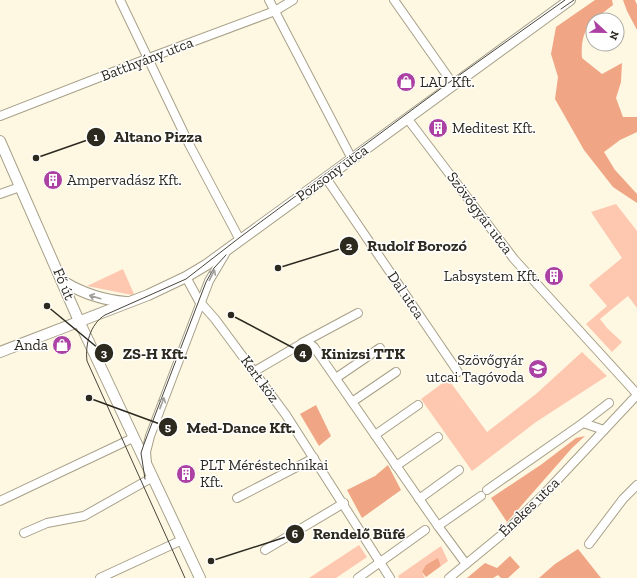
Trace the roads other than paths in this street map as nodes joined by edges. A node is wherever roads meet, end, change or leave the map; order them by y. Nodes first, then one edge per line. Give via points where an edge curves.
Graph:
1 (120, 0) edge
2 (269, 0) edge
3 (293, 0) edge
4 (394, 0) edge
5 (570, 0) edge
6 (275, 11) junction
7 (149, 58) junction
8 (453, 84) junction
9 (0, 116) edge
10 (407, 118) junction
11 (0, 142) edge
12 (352, 159) junction
13 (326, 178) junction
14 (20, 187) junction
15 (0, 194) edge
16 (240, 240) junction
17 (228, 249) junction
18 (186, 277) junction
19 (64, 282) junction
20 (130, 302) junction
21 (201, 304) junction
22 (358, 312) dead end
23 (79, 321) junction
24 (301, 344) junction
25 (380, 348) dead end
26 (0, 352) edge
27 (255, 371) junction
28 (396, 372) dead end
29 (458, 372) dead end
30 (336, 378) junction
31 (637, 394) edge
32 (352, 402) junction
33 (609, 403) dead end
34 (418, 405) dead end
35 (584, 424) junction
36 (604, 430) junction
37 (375, 435) junction
38 (438, 437) dead end
39 (133, 438) junction
40 (314, 458) junction
41 (396, 466) junction
42 (147, 467) junction
43 (459, 470) dead end
44 (152, 477) junction
45 (637, 485) edge
46 (237, 498) dead end
47 (419, 499) junction
48 (0, 502) edge
49 (344, 503) junction
50 (438, 526) junction
51 (425, 530) dead end
52 (24, 533) dead end
53 (182, 540) junction
54 (589, 544) dead end
55 (265, 550) dead end
56 (380, 563) junction
57 (466, 564) junction
58 (100, 578) edge
59 (200, 578) edge
60 (358, 578) edge
61 (390, 578) edge
62 (449, 578) edge

1 - 7 street
2 - 6 street
3 - 6 street, Batthyány utca
4 - 8 street
5 - 8 street, Pozsony utca
6 - 7 street, Batthyány utca
6 - 12 street
7 - 9 street, Batthyány utca
7 - 16 street via 189,144
8 - 10 street, Pozsony utca
10 - 12 street, Pozsony utca
10 - 31 street, Szövőgyár utca via 514,259
11 - 14 street, Fő út
12 - 13 street, Pozsony utca
13 - 16 street, Pozsony utca
13 - 29 street, Dal utca
14 - 15 street
14 - 19 street, Fő út
16 - 17 street, Pozsony utca
17 - 18 street, Pozsony utca
21 -> 17 street via 209,282
18 - 20 street, Pozsony utca
18 - 21 street, Kert köz
20 -> 19 street via 96,297
19 - 23 street, Fő út
20 - 23 street, Pozsony utca
21 - 27 street, Kert köz
42 -> 21 street via 148,440
22 - 24 street
23 - 26 street, Pozsony utca
23 - 39 street, Fő út
24 - 27 street
24 - 30 street via 309,343 314,347
25 - 30 street
27 - 40 street, Kert köz
28 - 32 street
30 - 32 street
31 - 36 street, Énekes utca
32 - 37 street
33 - 35 street
34 - 37 street
35 - 36 street
35 - 50 street
36 - 57 street, Énekes utca via 505,532
37 - 41 street
38 - 41 street
39 - 42 street, Fő út
39 - 48 street
40 - 46 street
40 - 49 street, Kert köz
41 - 47 street
42 - 44 street, Fő út
43 - 47 street
44 - 52 street via 84,516 47,523
44 - 53 street, Fő út
45 - 54 street via 623,499
47 - 50 street
49 - 55 street
49 - 56 street, Kert köz
50 - 57 street
51 - 56 street
53 - 58 street
53 - 59 street, Fő út
56 - 60 street
56 - 61 street, Kert köz
57 - 62 street, Énekes utca

